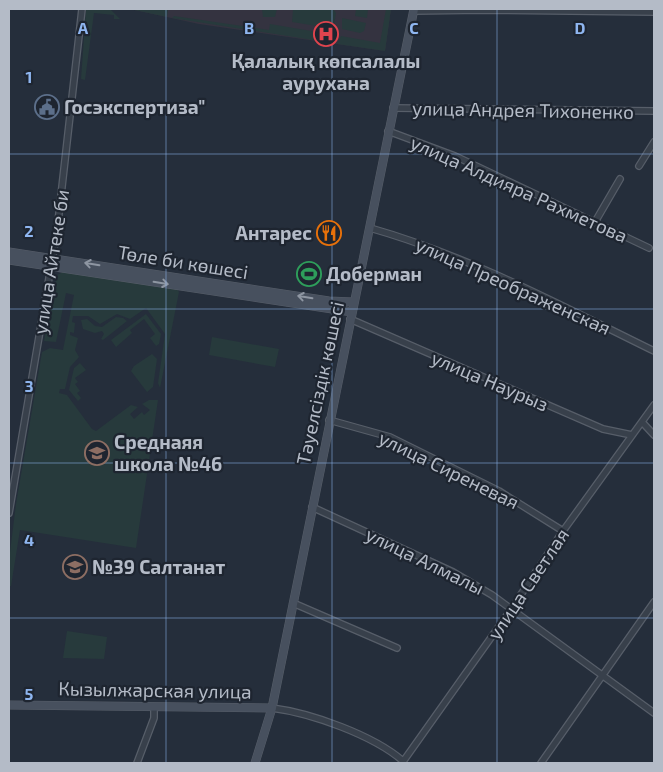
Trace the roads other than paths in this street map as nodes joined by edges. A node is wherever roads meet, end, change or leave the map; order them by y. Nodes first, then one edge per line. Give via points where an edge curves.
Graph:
1 (82, 9) edge
2 (414, 10) edge
3 (654, 12) edge
4 (392, 108) junction
5 (654, 111) edge
6 (388, 131) junction
7 (654, 142) edge
8 (639, 166) dead end
9 (620, 179) dead end
10 (595, 222) junction
11 (370, 228) junction
12 (649, 248) dead end
13 (9, 252) edge
14 (9, 260) edge
15 (52, 262) junction
16 (353, 302) junction
17 (351, 316) junction
18 (654, 352) edge
19 (654, 405) edge
20 (329, 420) junction
21 (642, 422) junction
22 (632, 435) junction
23 (654, 436) edge
24 (312, 507) junction
25 (9, 513) edge
26 (563, 531) junction
27 (654, 602) edge
28 (293, 603) junction
29 (512, 608) junction
30 (396, 648) dead end
31 (603, 676) junction
32 (9, 705) edge
33 (154, 708) junction
34 (272, 708) junction
35 (654, 714) edge
36 (402, 762) edge
37 (138, 763) edge
38 (255, 763) edge
39 (541, 763) edge

1 - 15 street, улица Айтеке би
2 - 3 street
2 - 4 main road, Тәуелсіздік көшесі
4 - 5 street, улица Андрея Тихоненко
4 - 6 main road, Тәуелсіздік көшесі
6 - 10 street, улица Алдияра Рахметова via 455,156
6 - 11 main road, Тәуелсіздік көшесі
7 - 8 street
9 - 10 street
10 - 12 street, улица Алдияра Рахметова
11 - 16 main road, Тәуелсіздік көшесі
11 - 18 street, улица Преображенская via 410,239 467,262
13 - 15 main road, Төле би көшесі
14 - 15 main road
16 -> 15 main road, Төле би көшесі
15 -> 17 main road
15 - 25 street, улица Айтеке би
16 - 17 main road, Тәуелсіздік көшесі
17 - 20 main road, Тәуелсіздік көшесі
17 - 22 street, улица Наурыз via 603,429
19 - 21 street, улица Светлая
20 - 24 main road, Тәуелсіздік көшесі
20 - 26 street, улица Сиреневая via 390,437 498,491
21 - 22 street, улица Светлая
21 - 23 street
22 - 26 street, улица Светлая
24 - 28 main road, Тәуелсіздік көшесі
24 - 29 street, улица Алмалы via 453,572
26 - 29 street, улица Светлая
27 - 31 street
28 - 30 street
28 - 34 main road, Тәуелсіздік көшесі
29 - 31 street, улица Алмалы
29 - 36 street, улица Светлая
31 - 35 street, улица Алмалы
31 - 39 street
32 - 33 main road, Кызылжарская улица
33 - 34 main road, Кызылжарская улица
33 - 37 street via 154,718
34 - 36 street via 296,711 338,726 393,752
34 - 38 main road, Тәуелсіздік көшесі

